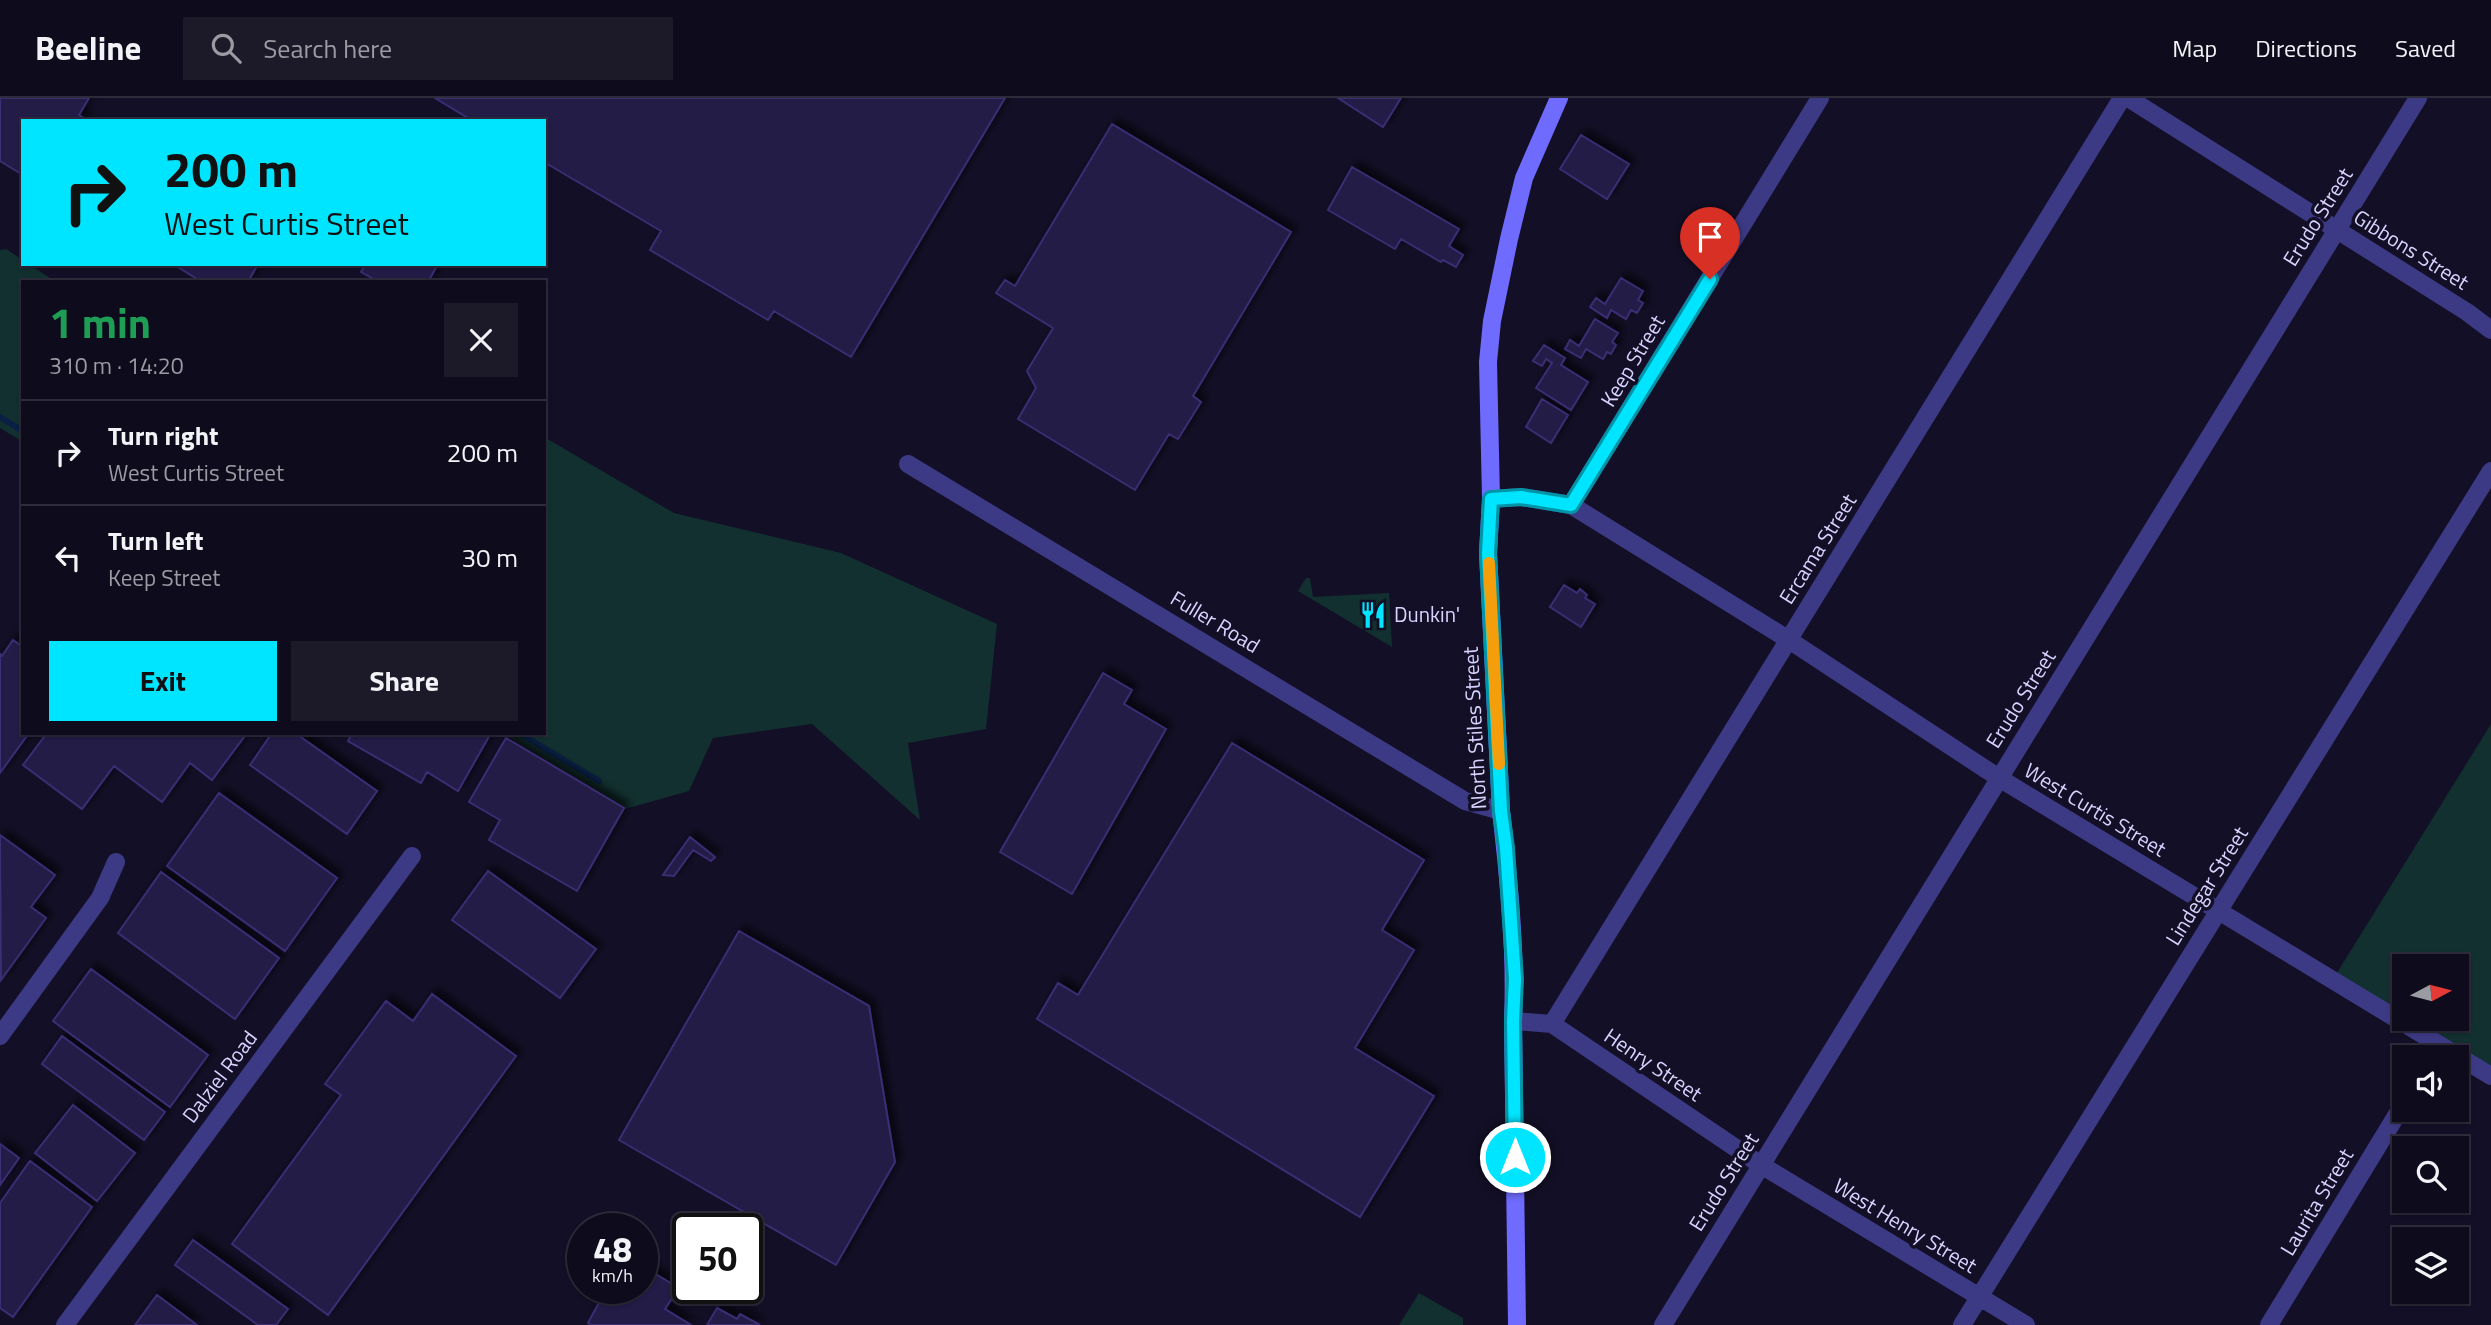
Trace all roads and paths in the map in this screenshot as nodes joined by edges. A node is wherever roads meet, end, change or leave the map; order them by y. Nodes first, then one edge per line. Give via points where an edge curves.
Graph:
1 (1559, 98) edge
2 (1820, 98) edge
3 (2122, 98) edge
4 (2128, 98) edge
5 (2418, 98) edge
6 (2337, 230) junction
7 (2491, 330) edge
8 (908, 464) dead end
9 (2491, 471) edge
10 (1491, 499) junction
11 (1571, 505) junction
12 (1789, 640) junction
13 (1999, 778) junction
14 (1501, 811) junction
15 (412, 856) dead end
16 (116, 862) dead end
17 (2218, 911) junction
18 (1513, 1021) junction
19 (1552, 1024) junction
20 (0, 1036) edge
21 (2427, 1045) edge
22 (2469, 1066) edge
23 (2491, 1076) edge
24 (2392, 1122) edge
25 (1761, 1165) junction
26 (1979, 1297) junction
27 (65, 1325) edge
28 (1517, 1325) edge
29 (1663, 1325) edge
30 (1962, 1325) edge
31 (2026, 1325) edge
32 (2269, 1325) edge

1 - 10 main road, North Stiles Street via 1524,178 1492,321 1488,362
2 - 11 street, Keep Street
3 - 12 street, Ercama Street
4 - 6 street, Gibbons Street
5 - 6 street, Erudo Street
6 - 7 street, Gibbons Street
6 - 13 street, Erudo Street
8 - 14 street, Fuller Road via 1465,801
9 - 17 street, Lindegar Street
10 - 11 street, West Curtis Street via 1521,497
10 - 14 main road, North Stiles Street via 1488,553
11 - 12 street, West Curtis Street
12 - 13 street, West Curtis Street
12 - 19 street, Ercama Street
13 - 17 street, West Curtis Street
13 - 25 street, Erudo Street
14 - 18 main road, North Stiles Street via 1515,979
15 - 27 street, Dalziel Road
16 - 20 street via 100,898
17 - 21 street, West Curtis Street
17 - 26 street, Lindegar Street
18 - 19 street, Henry Street
18 - 28 main road, North Stiles Street
19 - 25 street, Henry Street
22 - 23 street, West Curtis Street
24 - 32 street, Laurita Street
25 - 26 street, West Henry Street
25 - 29 street, Erudo Street
26 - 30 street, Lindegar Street
26 - 31 street, West Henry Street

